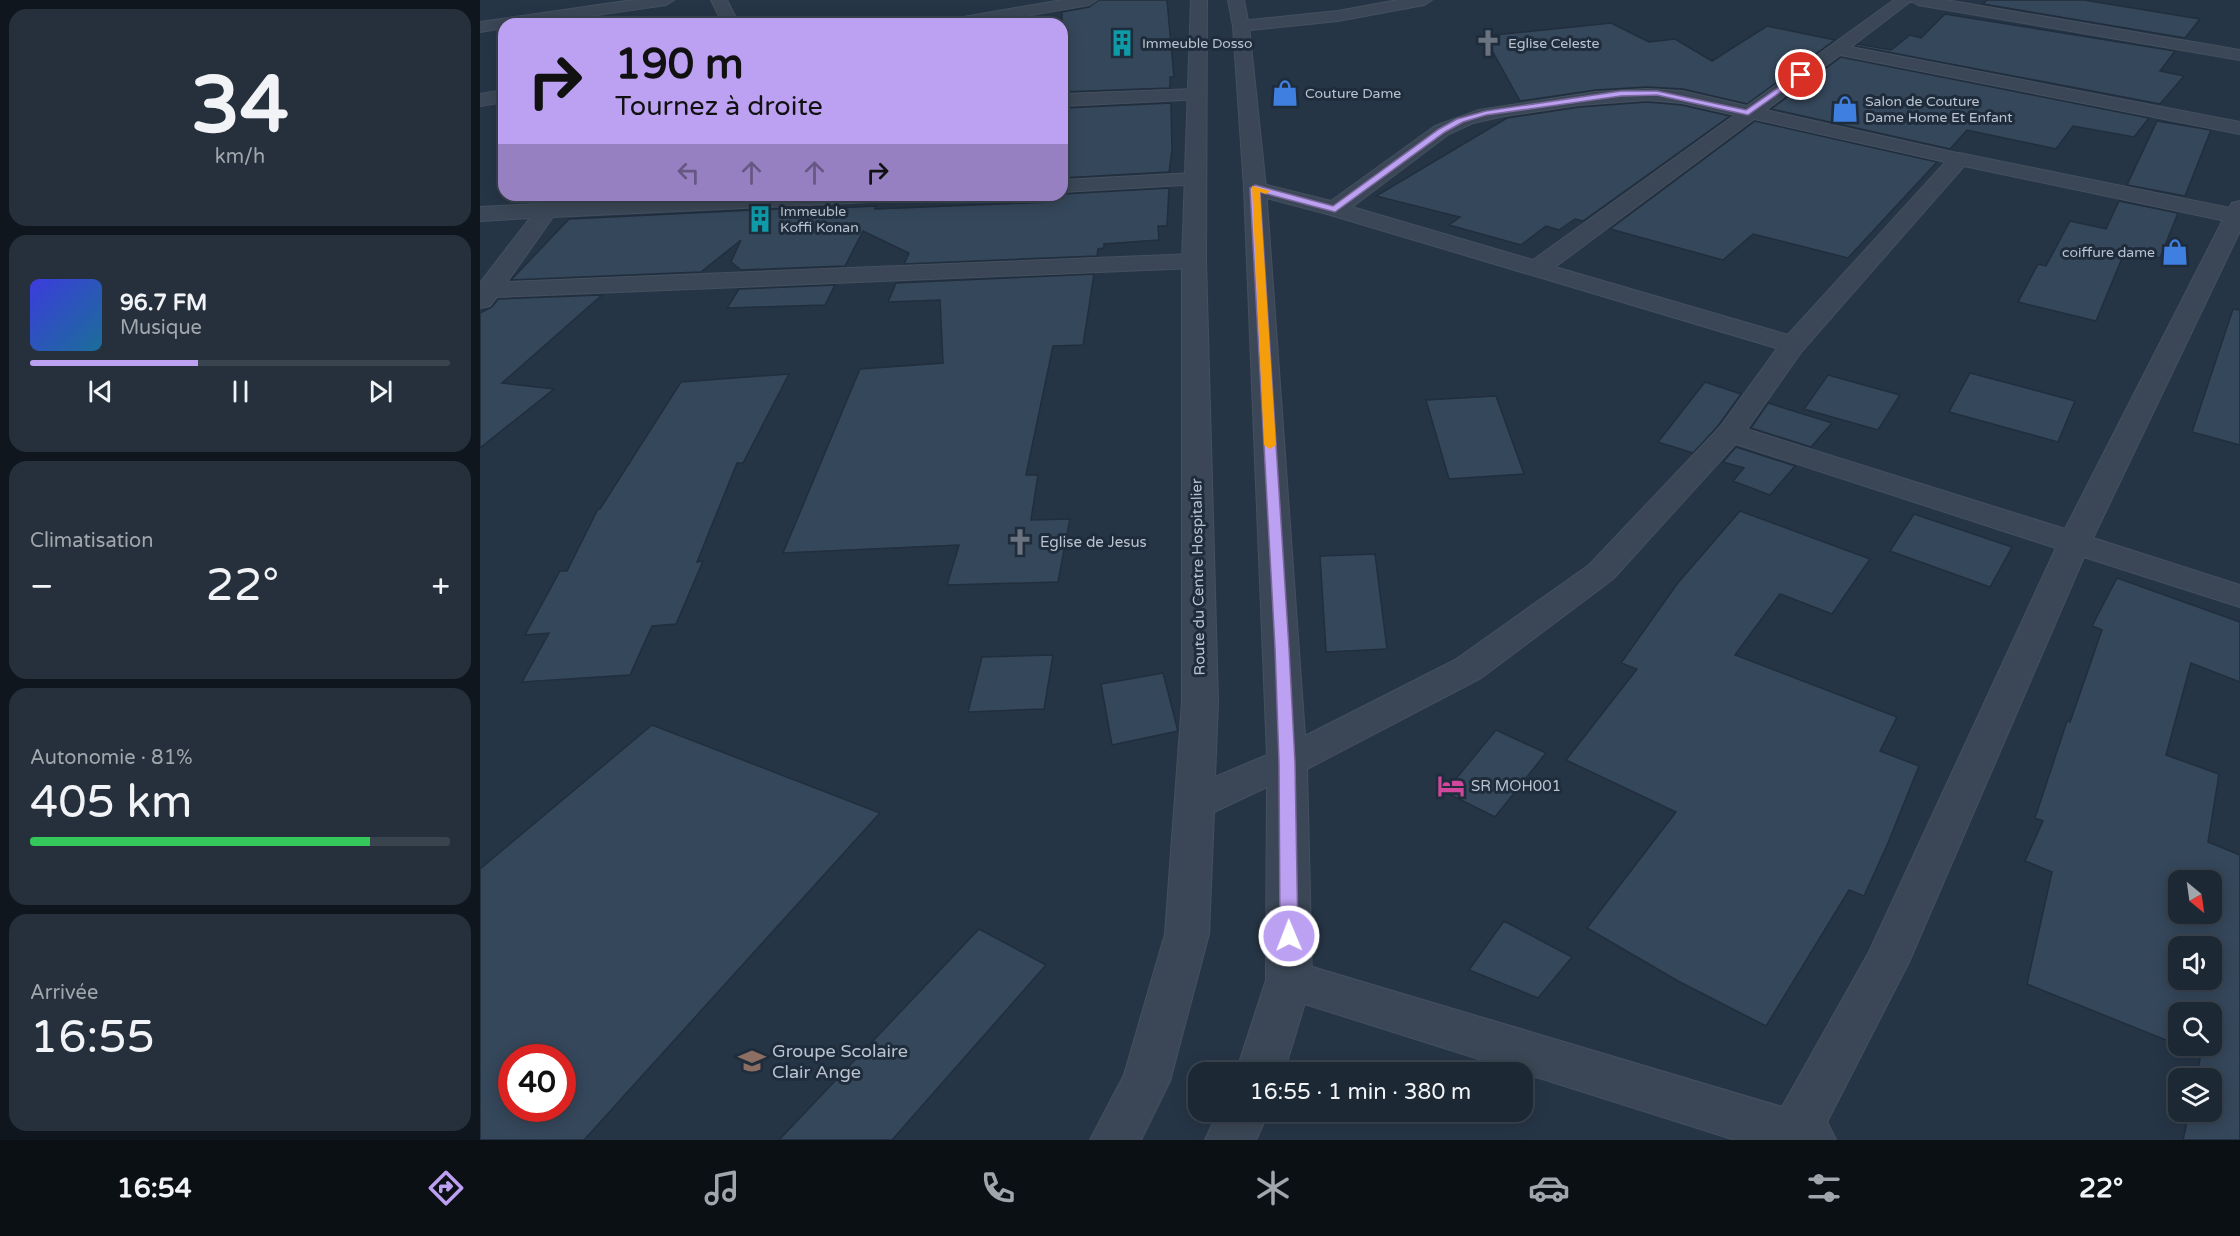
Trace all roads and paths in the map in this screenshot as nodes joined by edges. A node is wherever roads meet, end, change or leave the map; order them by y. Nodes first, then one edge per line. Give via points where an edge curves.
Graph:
1 (666, 0) edge
2 (719, 0) edge
3 (1089, 0) edge
4 (1199, 0) edge
5 (1424, 0) edge
6 (1904, 0) edge
7 (1918, 0) edge
8 (1238, 13) edge
9 (542, 18) edge
10 (728, 18) edge
11 (986, 18) edge
12 (498, 24) edge
13 (480, 27) edge
14 (1836, 49) junction
15 (2240, 55) edge
16 (1197, 95) junction
17 (1068, 100) edge
18 (498, 101) edge
19 (483, 112) edge
20 (1748, 113) junction
21 (2240, 128) edge
22 (1959, 159) junction
23 (1194, 179) junction
24 (1068, 186) edge
25 (1255, 188) junction
26 (632, 201) edge
27 (552, 203) edge
28 (1335, 209) junction
29 (480, 214) edge
30 (2239, 214) edge
31 (1194, 261) junction
32 (1536, 270) junction
33 (484, 294) edge
34 (1793, 345) junction
35 (1730, 433) junction
36 (2074, 544) junction
37 (2240, 596) edge
38 (1287, 762) junction
39 (1194, 804) junction
40 (1289, 980) junction
41 (1263, 1062) edge
42 (1239, 1122) edge
43 (1802, 1138) edge
44 (1115, 1140) edge
45 (1230, 1140) edge

1 - 9 street
2 - 10 street
3 - 11 street
4 - 16 street, Route du Centre Hospitalier
5 - 8 street via 1338,16
6 - 14 street
7 - 15 street
8 - 25 street
12 - 13 street
14 - 20 street
14 - 21 street
16 - 17 street
16 - 23 street, Route du Centre Hospitalier
18 - 19 street
20 - 22 street
20 - 28 street via 1657,93 1621,93 1486,113 1442,130
20 - 32 street
22 - 30 street
22 - 34 street
23 - 24 street
23 - 31 street, Route du Centre Hospitalier
25 - 28 street
25 - 38 street
26 - 27 street
27 - 29 street
27 - 33 street
28 - 32 street
30 - 36 street
31 - 33 street
31 - 39 street, Route du Centre Hospitalier via 1200,702
32 - 34 street
34 - 35 street
35 - 36 street
35 - 38 street via 1601,572 1468,669
36 - 37 street
36 - 43 street via 1887,962
38 - 39 street
38 - 40 street
39 - 44 street, Route du Centre Hospitalier via 1187,934 1146,1081
40 - 41 street
40 - 43 street
42 - 45 street

